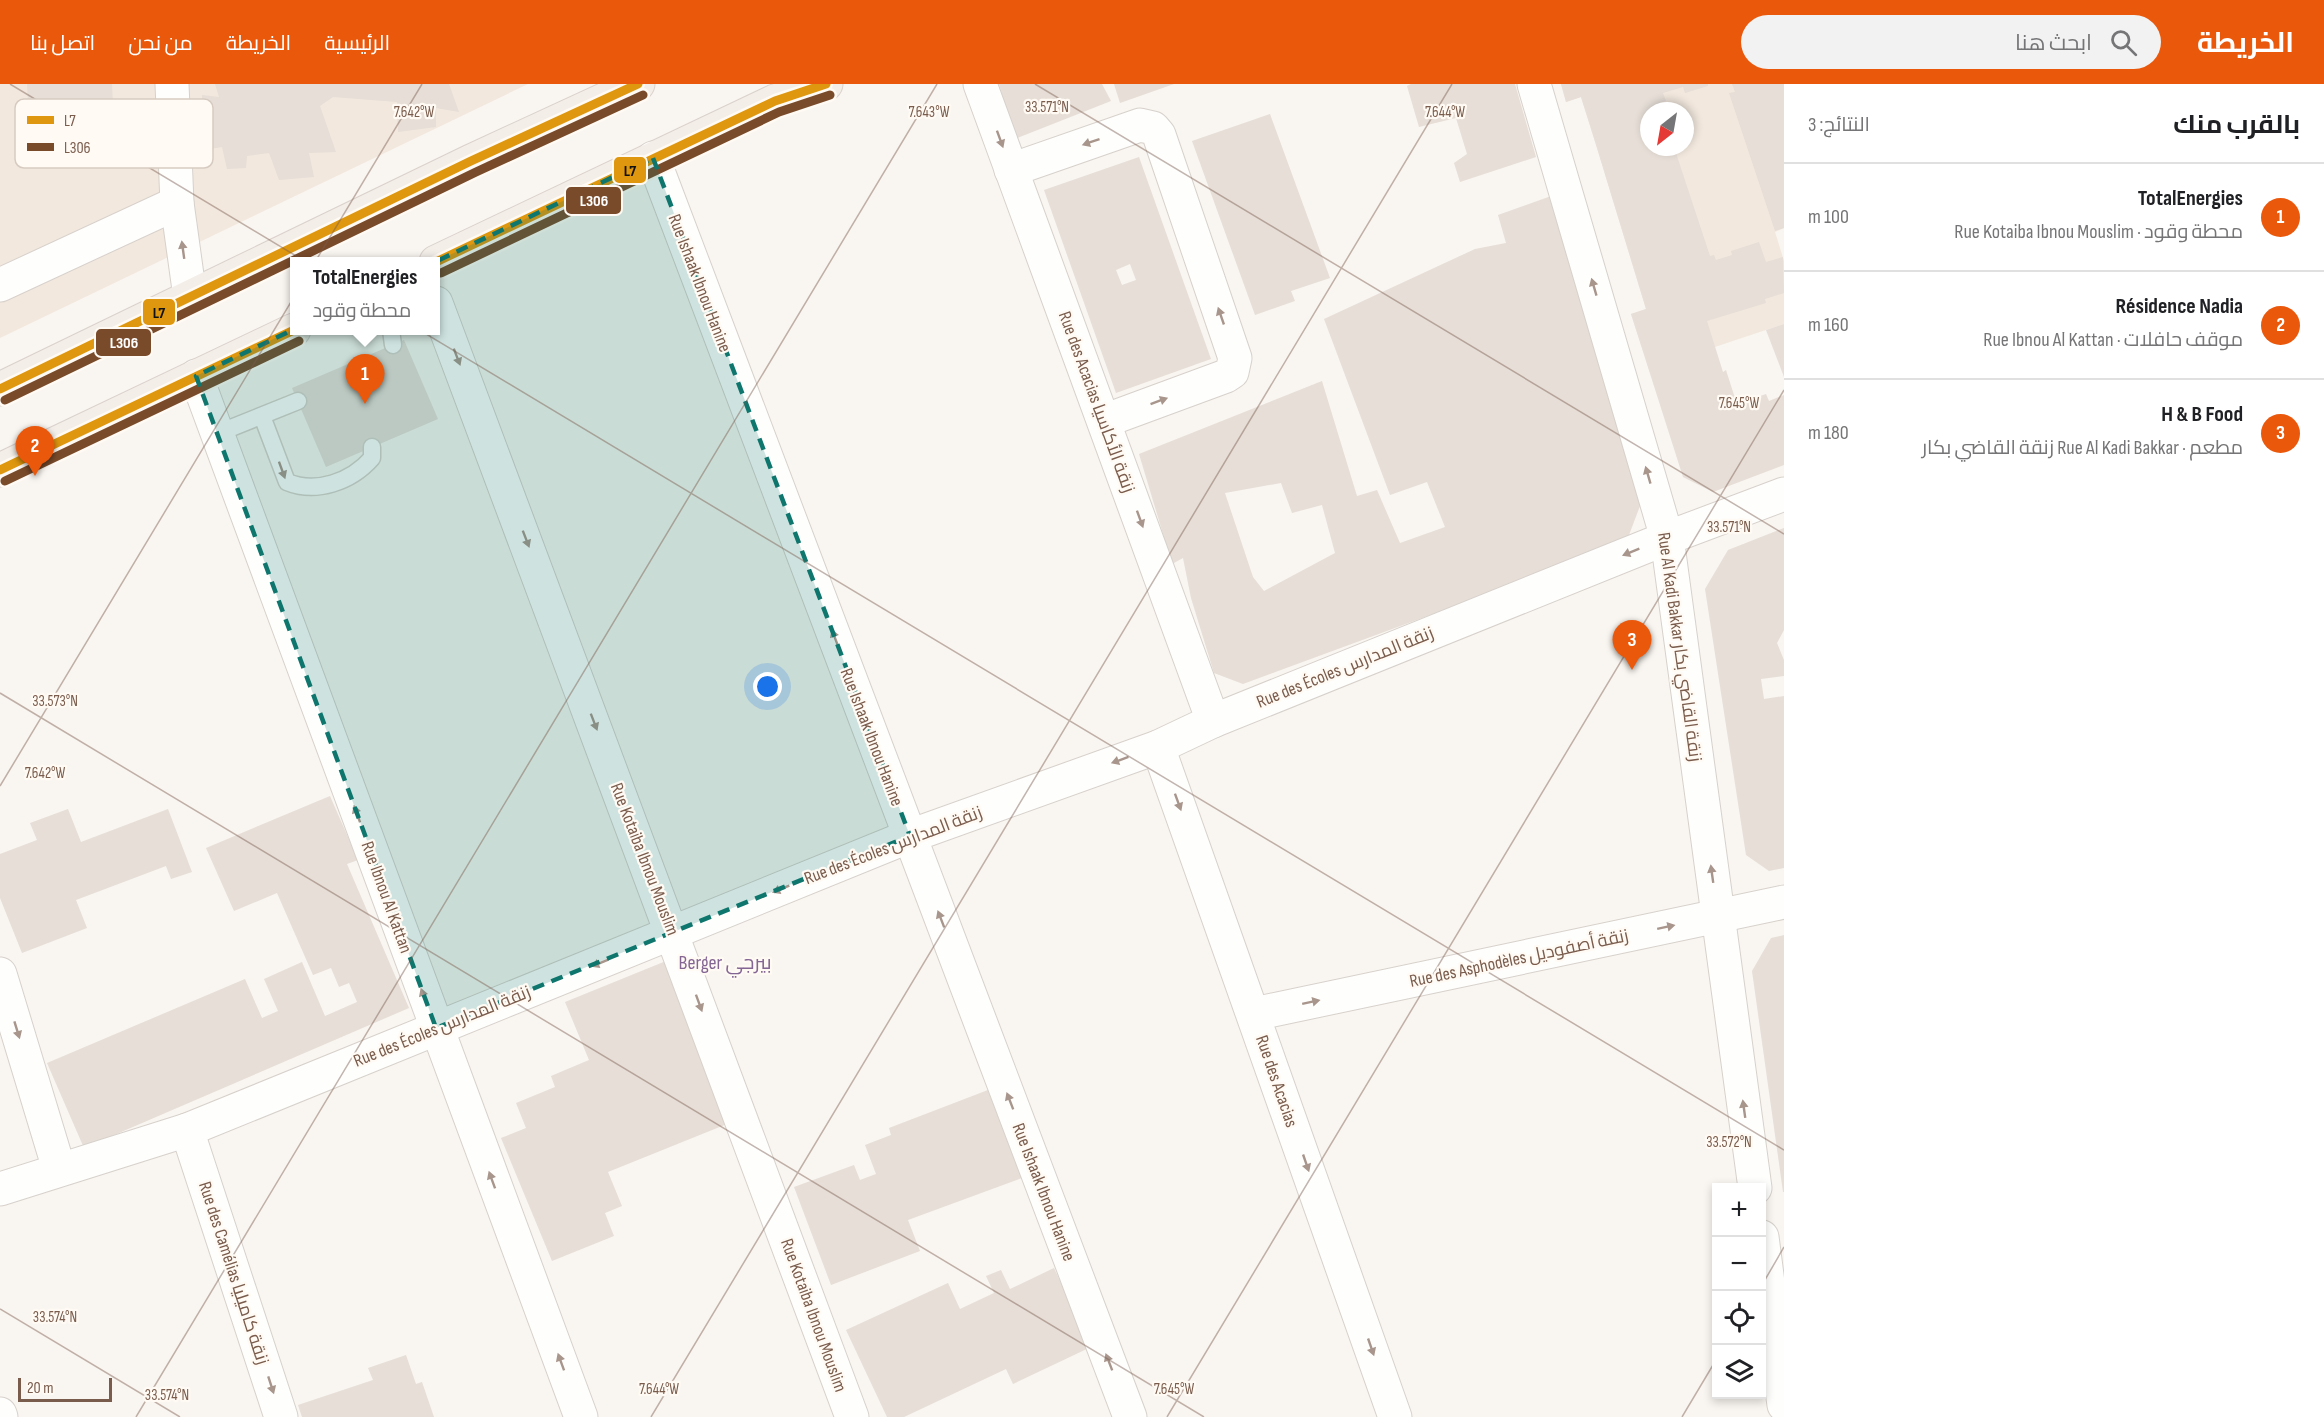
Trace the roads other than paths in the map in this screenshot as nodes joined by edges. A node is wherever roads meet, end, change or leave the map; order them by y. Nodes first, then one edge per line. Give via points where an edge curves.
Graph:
1 (172, 84) edge
2 (638, 84) edge
3 (826, 84) edge
4 (980, 84) edge
5 (1534, 84) edge
6 (786, 92) edge
7 (173, 99) edge
8 (653, 158) junction
9 (176, 168) edge
10 (1011, 170) junction
11 (177, 203) junction
12 (440, 260) edge
13 (0, 285) edge
14 (190, 297) junction
15 (440, 316) edge
16 (290, 332) edge
17 (196, 376) junction
18 (0, 389) edge
19 (298, 401) dead end
20 (262, 416) junction
21 (1104, 421) junction
22 (216, 434) junction
23 (372, 447) dead end
24 (0, 470) edge
25 (1784, 494) edge
26 (1667, 538) junction
27 (1213, 721) junction
28 (1158, 747) junction
29 (910, 836) junction
30 (1784, 902) edge
31 (1718, 916) junction
32 (673, 934) junction
33 (0, 974) edge
34 (1254, 1014) junction
35 (436, 1028) junction
36 (187, 1130) junction
37 (59, 1169) junction
38 (1754, 1183) edge
39 (0, 1189) edge
40 (1784, 1233) edge
41 (1766, 1235) edge
42 (1761, 1237) edge
43 (1784, 1404) edge
44 (281, 1417) edge
45 (581, 1417) edge
46 (852, 1417) edge
47 (1130, 1417) edge
48 (1395, 1417) edge

1 - 7 street
2 - 14 main road
3 - 6 main road
4 -> 10 street, Rue des Acacias زنقة الأكاسيا
26 -> 5 street, Rue Al Kadi Bakkar زنقة القاضي بكار
6 - 8 main road
8 - 12 main road
29 -> 8 street, Rue Ishaak Ibnou Hanine
9 - 11 street
10 - 21 street, Rue des Acacias زنقة الأكاسيا
21 -> 10 street via 1226,376 1235,366 1159,135 1153,128 1140,125
11 - 13 street
14 -> 11 street
14 - 18 main road
15 -> 32 street, Rue Kotaiba Ibnou Mouslim
16 - 17 main road
17 - 22 street, Rue Ibnou Al Kattan
17 - 24 main road
19 - 20 lane
20 - 22 lane
20 -> 23 lane via 287,482 302,488 321,488 362,470 372,458
21 -> 27 street, Rue des Acacias زنقة الأكاسيا
35 -> 22 street, Rue Ibnou Al Kattan
25 - 26 street, Rue des Écoles زنقة المدارس
26 -> 27 street, Rue des Écoles زنقة المدارس
31 -> 26 street, Rue Al Kadi Bakkar زنقة القاضي بكار
27 - 28 street, Rue des Écoles زنقة المدارس
28 -> 29 street, Rue des Écoles زنقة المدارس
28 -> 34 street, Rue des Acacias
29 -> 32 street, Rue des Écoles زنقة المدارس
47 -> 29 street, Rue Ishaak Ibnou Hanine
30 - 31 street, Rue des Asphodèles زنقة أصفوديل
34 -> 31 street, Rue des Asphodèles زنقة أصفوديل
38 -> 31 street, Rue Al Kadi Bakkar زنقة القاضي بكار
32 -> 35 street, Rue des Écoles زنقة المدارس
32 -> 46 street, Rue Kotaiba Ibnou Mouslim
33 -> 37 street
34 -> 48 street, Rue des Acacias
35 - 36 street, Rue des Écoles زنقة المدارس
45 -> 35 street, Rue Ibnou Al Kattan
36 - 37 street, Rue des Écoles زنقة المدارس
36 -> 44 street, Rue des Camélias زنقة كاميليا
37 - 39 street, Rue des Écoles زنقة المدارس
40 - 41 street
42 - 43 street

